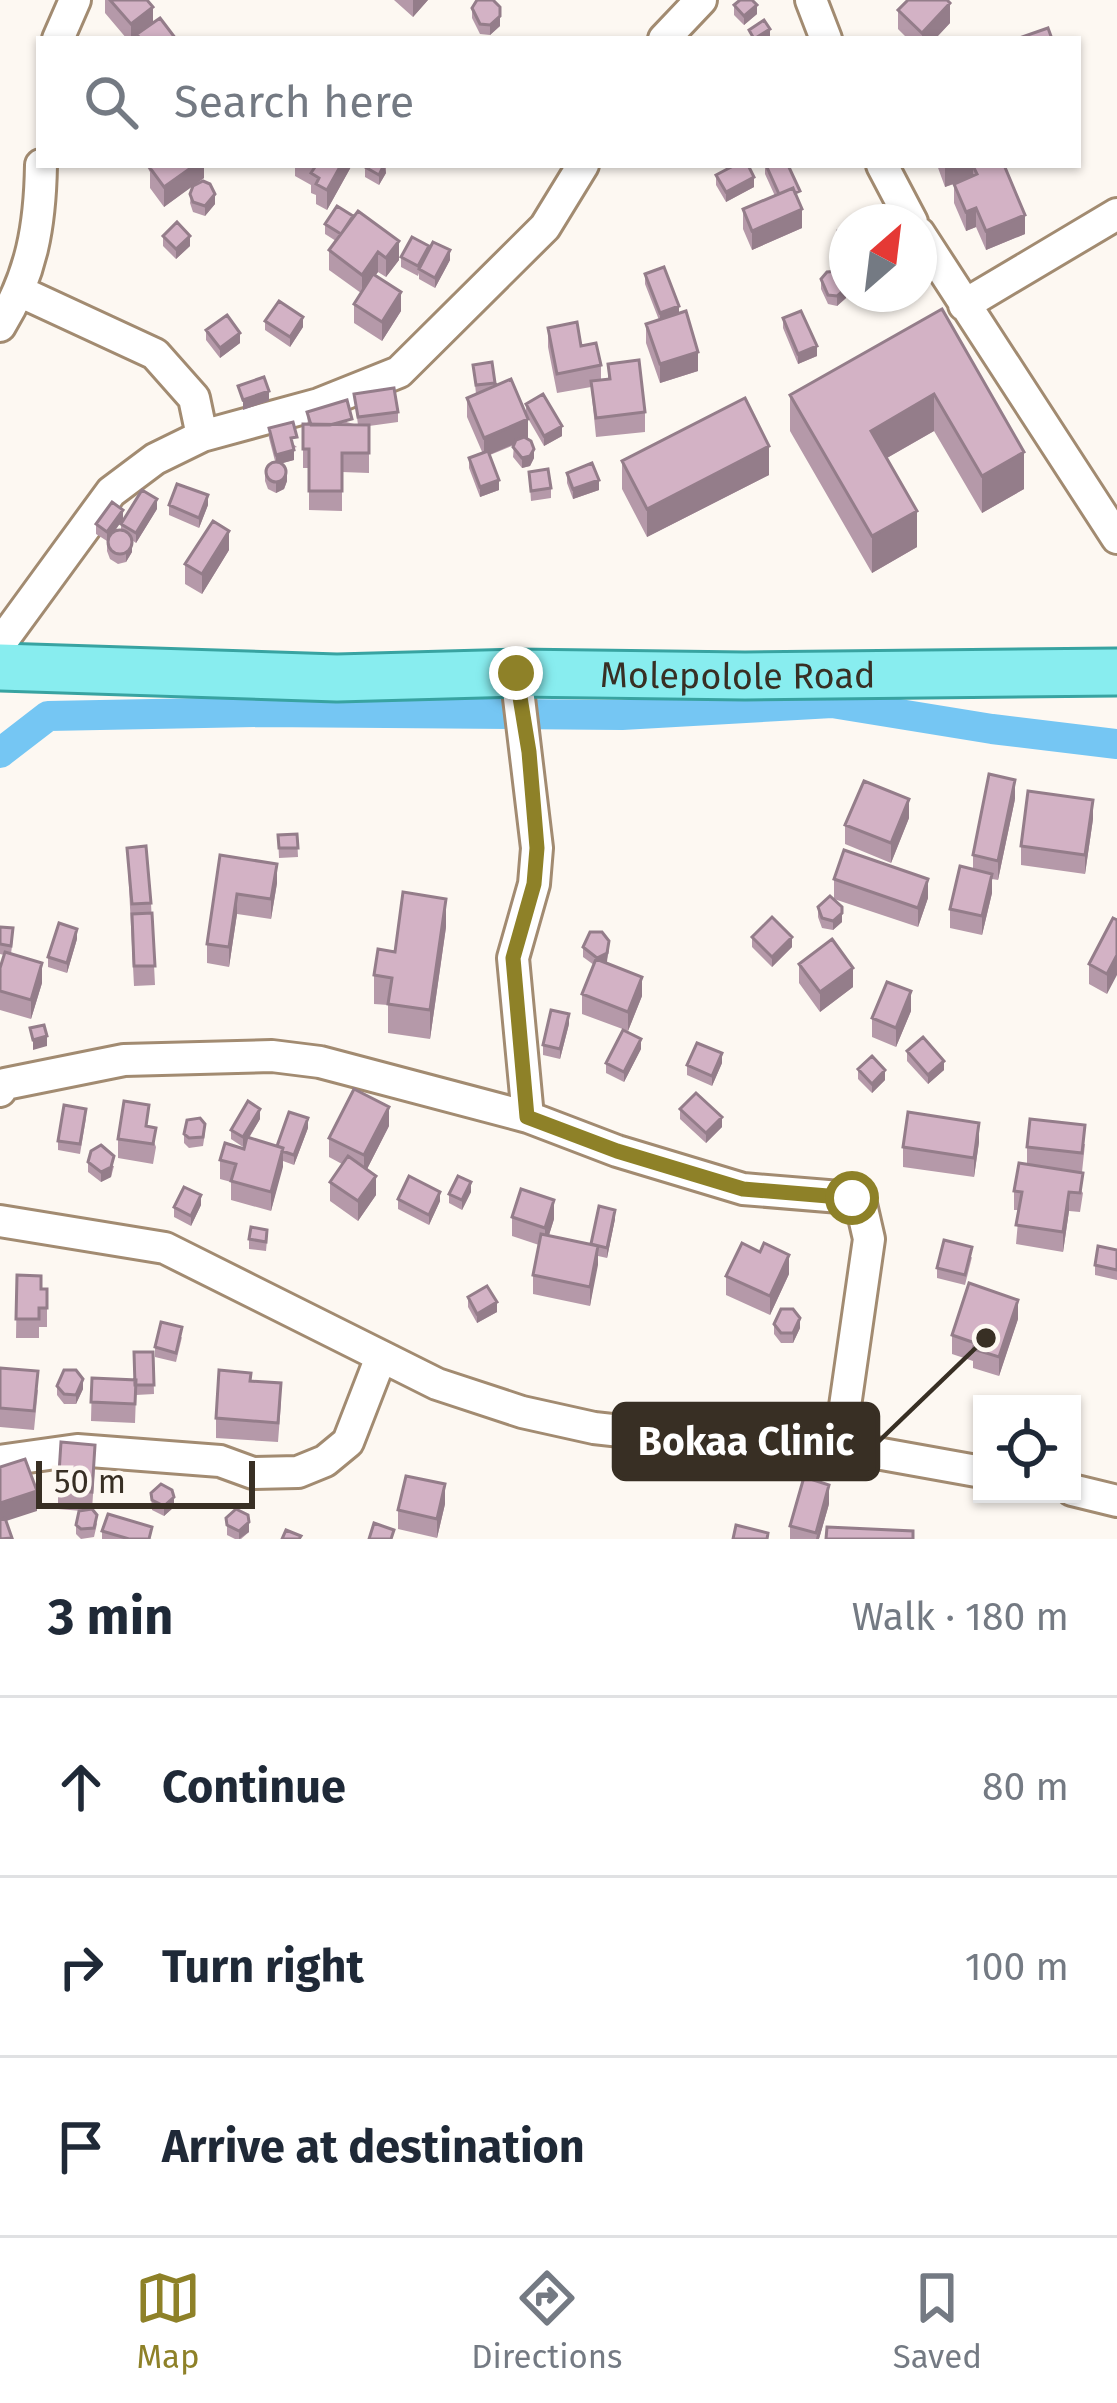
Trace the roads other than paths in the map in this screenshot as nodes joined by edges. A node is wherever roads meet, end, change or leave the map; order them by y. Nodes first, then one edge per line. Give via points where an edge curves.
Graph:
1 (75, 0) edge
2 (701, 0) edge
3 (811, 0) edge
4 (59, 36) edge
5 (667, 36) edge
6 (825, 36) edge
7 (40, 168) edge
8 (581, 168) edge
9 (884, 168) edge
10 (903, 204) edge
11 (1117, 214) edge
12 (937, 262) edge
13 (21, 292) junction
14 (964, 305) junction
15 (0, 326) edge
16 (202, 436) junction
17 (1117, 538) edge
18 (0, 644) edge
19 (0, 667) edge
20 (1117, 672) edge
21 (516, 673) junction
22 (0, 1091) edge
23 (527, 1117) junction
24 (0, 1221) edge
25 (381, 1357) junction
26 (838, 1455) junction
27 (0, 1461) edge
28 (973, 1470) edge
29 (1081, 1492) edge
30 (1117, 1501) edge

1 - 4 street
2 - 5 street
3 - 6 street
7 - 13 street via 40,209
8 - 16 street via 545,227 399,372
9 - 10 street
11 - 14 street
12 - 14 street
13 - 15 street
13 - 16 street via 155,354 194,398
14 - 17 street
16 - 18 street via 112,492
19 - 21 main road, Molepolole Road via 337,678
20 - 21 main road, Molepolole Road
21 - 23 street via 537,848 513,958
22 - 23 street via 124,1060 272,1056
23 - 26 street via 743,1189 861,1204 869,1240
24 - 25 street via 165,1248
25 - 26 street via 437,1384 594,1429
25 - 27 street via 348,1442 298,1472 77,1450
26 - 28 street via 843,1448
29 - 30 street

